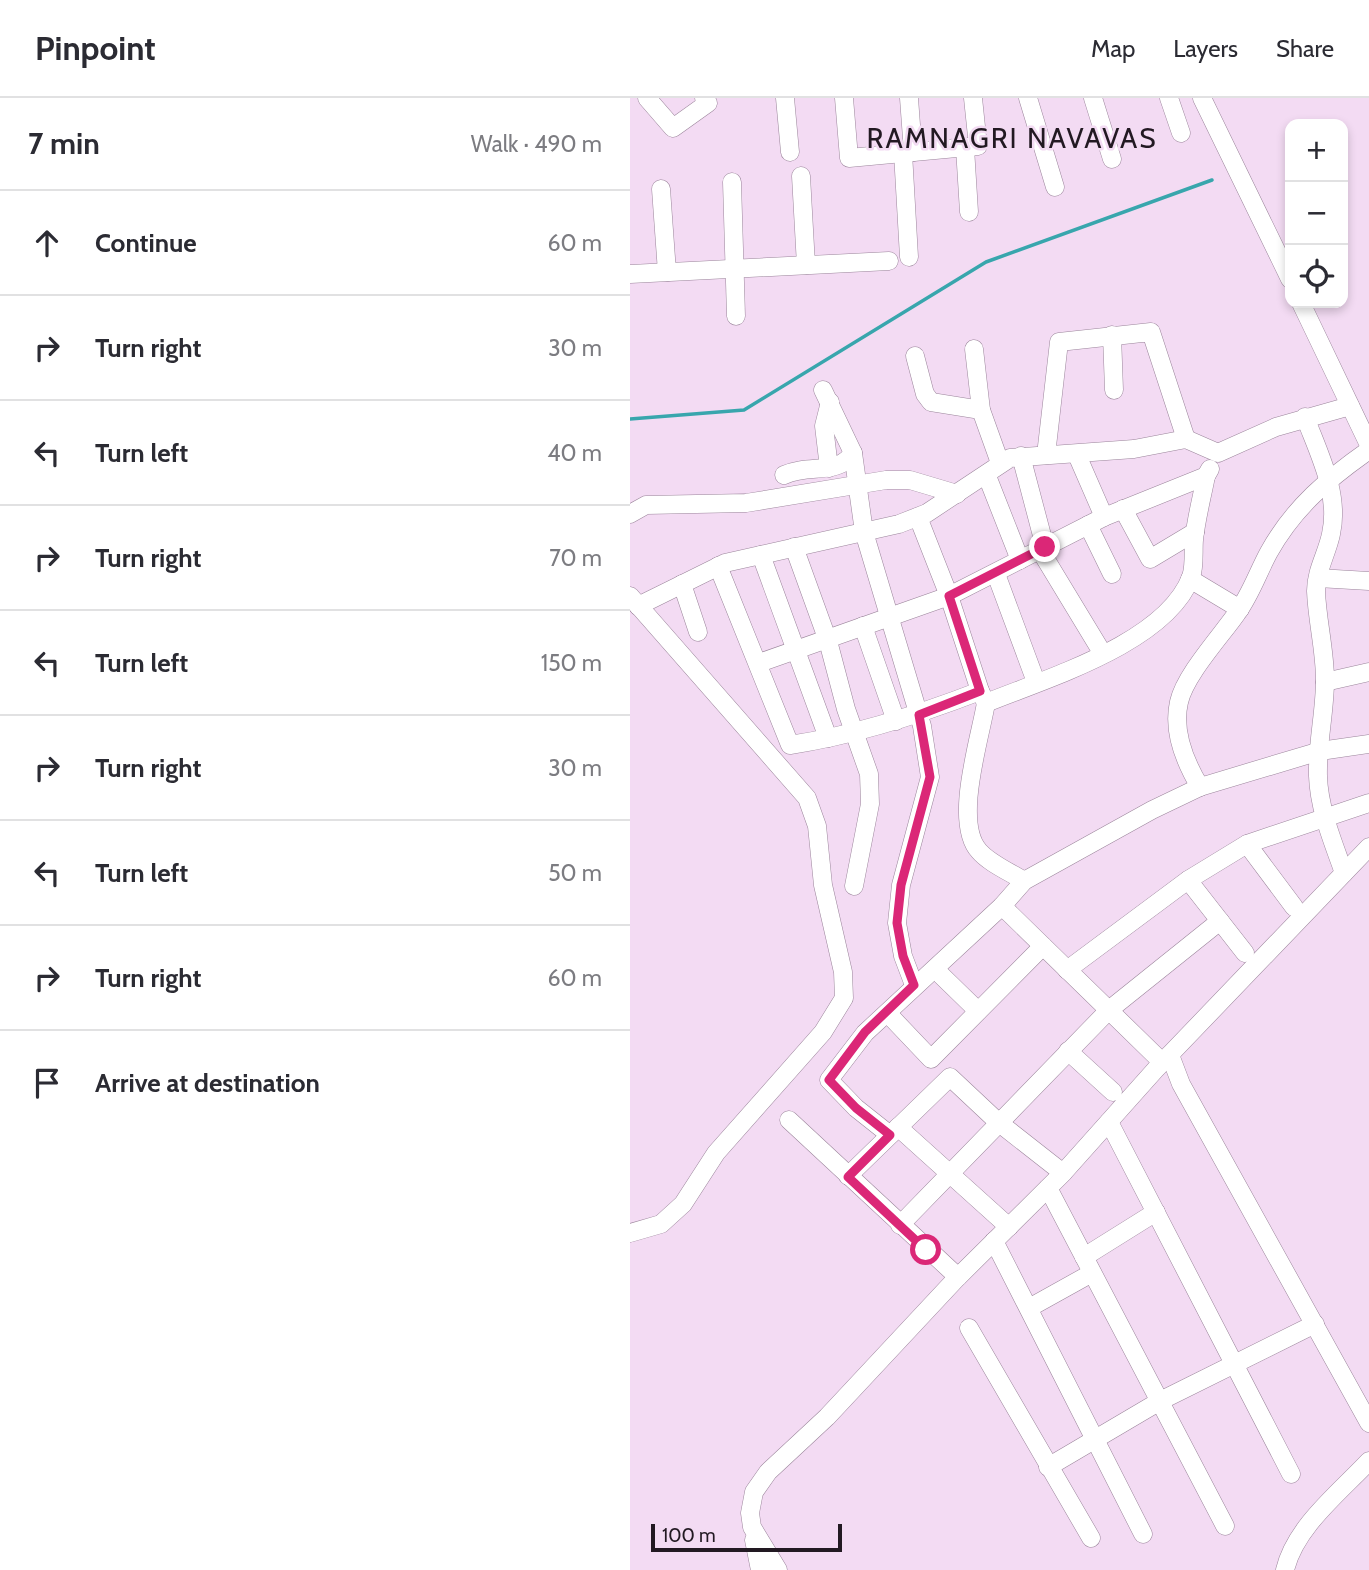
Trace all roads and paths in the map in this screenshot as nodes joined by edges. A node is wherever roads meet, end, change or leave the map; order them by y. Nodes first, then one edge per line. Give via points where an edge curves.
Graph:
1 (647, 98) edge
2 (704, 98) edge
3 (785, 98) edge
4 (844, 98) edge
5 (909, 98) edge
6 (972, 98) edge
7 (1028, 98) edge
8 (1093, 98) edge
9 (1169, 98) edge
10 (1202, 98) edge
11 (1181, 133) dead end
12 (965, 148) junction
13 (790, 152) dead end
14 (908, 153) junction
15 (1112, 159) dead end
16 (801, 176) dead end
17 (732, 182) dead end
18 (1055, 187) dead end
19 (661, 189) dead end
20 (969, 212) dead end
21 (909, 257) dead end
22 (889, 261) dead end
23 (806, 265) junction
24 (735, 269) junction
25 (1285, 269) edge
26 (667, 272) junction
27 (630, 274) edge
28 (1303, 308) edge
29 (736, 316) dead end
30 (1112, 335) junction
31 (974, 349) dead end
32 (915, 356) dead end
33 (1114, 390) dead end
34 (1350, 406) junction
35 (981, 410) junction
36 (1305, 417) junction
37 (1186, 439) junction
38 (1369, 447) edge
39 (853, 453) junction
40 (1218, 453) junction
41 (1046, 455) junction
42 (1077, 455) junction
43 (1021, 456) junction
44 (830, 468) junction
45 (993, 469) junction
46 (784, 475) dead end
47 (1206, 477) junction
48 (1328, 479) junction
49 (857, 486) junction
50 (957, 494) junction
51 (1123, 509) junction
52 (630, 514) edge
53 (918, 517) junction
54 (1096, 521) junction
55 (864, 532) junction
56 (1195, 532) junction
57 (794, 547) junction
58 (1043, 548) junction
59 (761, 555) junction
60 (1020, 561) junction
61 (718, 566) junction
62 (996, 574) junction
63 (1112, 574) dead end
64 (1318, 578) junction
65 (1190, 579) junction
66 (1369, 581) edge
67 (682, 584) junction
68 (949, 596) junction
69 (634, 601) edge
70 (1240, 609) junction
71 (891, 615) junction
72 (863, 626) junction
73 (698, 632) dead end
74 (828, 641) junction
75 (795, 650) junction
76 (1103, 654) junction
77 (759, 663) junction
78 (1369, 672) edge
79 (1036, 682) junction
80 (1325, 682) junction
81 (983, 697) junction
82 (919, 715) junction
83 (896, 721) junction
84 (855, 733) junction
85 (828, 738) junction
86 (1369, 744) edge
87 (1320, 751) junction
88 (1200, 787) junction
89 (1369, 803) edge
90 (1325, 819) junction
91 (1247, 844) junction
92 (1369, 847) edge
93 (1344, 873) junction
94 (1188, 880) junction
95 (1024, 881) junction
96 (854, 886) dead end
97 (1002, 906) junction
98 (1294, 907) dead end
99 (1220, 921) junction
100 (1043, 946) junction
101 (1245, 953) dead end
102 (1067, 970) junction
103 (941, 975) dead end
104 (914, 985) junction
105 (1108, 1010) junction
106 (978, 1011) junction
107 (893, 1019) dead end
108 (1068, 1051) junction
109 (1166, 1058) junction
110 (1113, 1093) dead end
111 (789, 1120) dead end
112 (998, 1122) junction
113 (1109, 1122) junction
114 (894, 1131) junction
115 (949, 1171) junction
116 (1063, 1174) junction
117 (848, 1177) junction
118 (1048, 1188) junction
119 (1156, 1212) junction
120 (900, 1225) junction
121 (1009, 1227) junction
122 (630, 1233) edge
123 (995, 1241) junction
124 (1088, 1265) junction
125 (958, 1277) junction
126 (1029, 1308) junction
127 (1315, 1324) junction
128 (970, 1328) dead end
129 (1235, 1364) junction
130 (1160, 1401) junction
131 (1369, 1423) edge
132 (1095, 1438) junction
133 (1369, 1461) edge
134 (1048, 1467) junction
135 (1291, 1474) dead end
136 (1225, 1526) dead end
137 (752, 1527) junction
138 (1143, 1534) dead end
139 (1091, 1538) dead end
140 (760, 1570) edge
141 (778, 1570) edge
142 (1285, 1570) edge

1 - 2 street via 673,128 708,103
3 - 13 street
4 - 14 street via 849,158
5 - 14 street
6 - 12 street via 978,146
7 - 18 street
8 - 15 street
9 - 11 street
10 - 25 street
12 - 14 street
12 - 20 street
14 - 21 street
16 - 23 street
17 - 24 street
19 - 26 street
22 - 23 street
23 - 24 street
24 - 26 street
24 - 29 street
26 - 27 street
28 - 34 street
30 - 33 street
30 - 37 street via 1151,332
30 - 41 street via 1059,342
31 - 35 street
32 - 35 street via 931,402
34 - 36 street
34 - 38 street
35 - 45 street
36 - 40 street
36 - 48 street
37 - 40 street
37 - 42 street
38 - 48 street
39 - 44 street via 847,462
39 - 44 street via 827,396 824,426
39 - 49 street
40 - 47 street
41 - 42 street
41 - 43 street
42 - 54 street
43 - 45 street
43 - 58 street
44 - 46 street via 798,469
45 - 50 street
45 - 60 street
47 - 51 street
47 - 56 street
48 - 64 street via 1334,508
48 - 70 street via 1292,515
49 - 50 street via 910,480
49 - 52 street via 746,503 646,505
49 - 55 street
50 - 53 street
51 - 54 street
51 - 56 street via 1150,559
53 - 55 street
53 - 68 street
54 - 58 street
54 - 63 street
55 - 57 street
55 - 71 street
56 - 65 street
57 - 59 street
57 - 74 street
58 - 60 street
58 - 76 street
59 - 61 street
59 - 75 street
60 - 62 street
61 - 67 street
61 - 77 street
62 - 68 street
62 - 79 street
64 - 66 street
64 - 80 street
65 - 70 street
65 - 76 street via 1181,597 1158,621
67 - 69 street
67 - 73 street
68 - 71 street
68 - 81 street
69 - 122 street via 807,798 817,827 844,999 823,1031 716,1153 683,1204 661,1224
70 - 88 street via 1179,701 1178,736
71 - 72 street
71 - 82 street
72 - 74 street
72 - 83 street
74 - 75 street
74 - 84 street
75 - 77 street
75 - 85 street
76 - 79 street
77 - 85 street via 790,745
78 - 80 street
79 - 81 street
80 - 87 street
81 - 82 street
81 - 95 street via 978,751 968,780 971,839 979,852
82 - 83 street
82 - 104 street via 930,777 901,885 897,923
83 - 84 street
84 - 85 street
84 - 96 street via 869,774 870,804
86 - 87 street
87 - 88 street
87 - 90 street via 1318,776
88 - 95 street
89 - 90 street
90 - 91 street
90 - 93 street
91 - 94 street
91 - 98 street
92 - 93 street
93 - 109 street
94 - 99 street
94 - 102 street
95 - 97 street
97 - 100 street
97 - 104 street
99 - 101 street
99 - 105 street
100 - 102 street
100 - 106 street
102 - 105 street
103 - 106 street
104 - 114 street via 865,1032 829,1080 856,1108
105 - 108 street
105 - 109 street
106 - 107 street via 931,1059
108 - 110 street
108 - 112 street
109 - 113 street
109 - 127 street
111 - 117 street
112 - 114 street via 950,1077
112 - 115 street
112 - 116 street
113 - 116 street
113 - 119 street
114 - 115 street
114 - 117 street
115 - 120 street
115 - 121 street
116 - 118 street
117 - 120 street
118 - 121 street
118 - 124 street
119 - 124 street
119 - 129 street
120 - 125 street
121 - 123 street
123 - 125 street
123 - 126 street
124 - 126 street
124 - 130 street
125 - 137 street via 827,1417 768,1472 754,1492
126 - 132 street
127 - 129 street
127 - 131 street
128 - 134 street
129 - 130 street
129 - 135 street
130 - 132 street
130 - 136 street
132 - 134 street
132 - 138 street
133 - 142 street via 1306,1529
134 - 139 street
137 - 140 street
137 - 141 street

